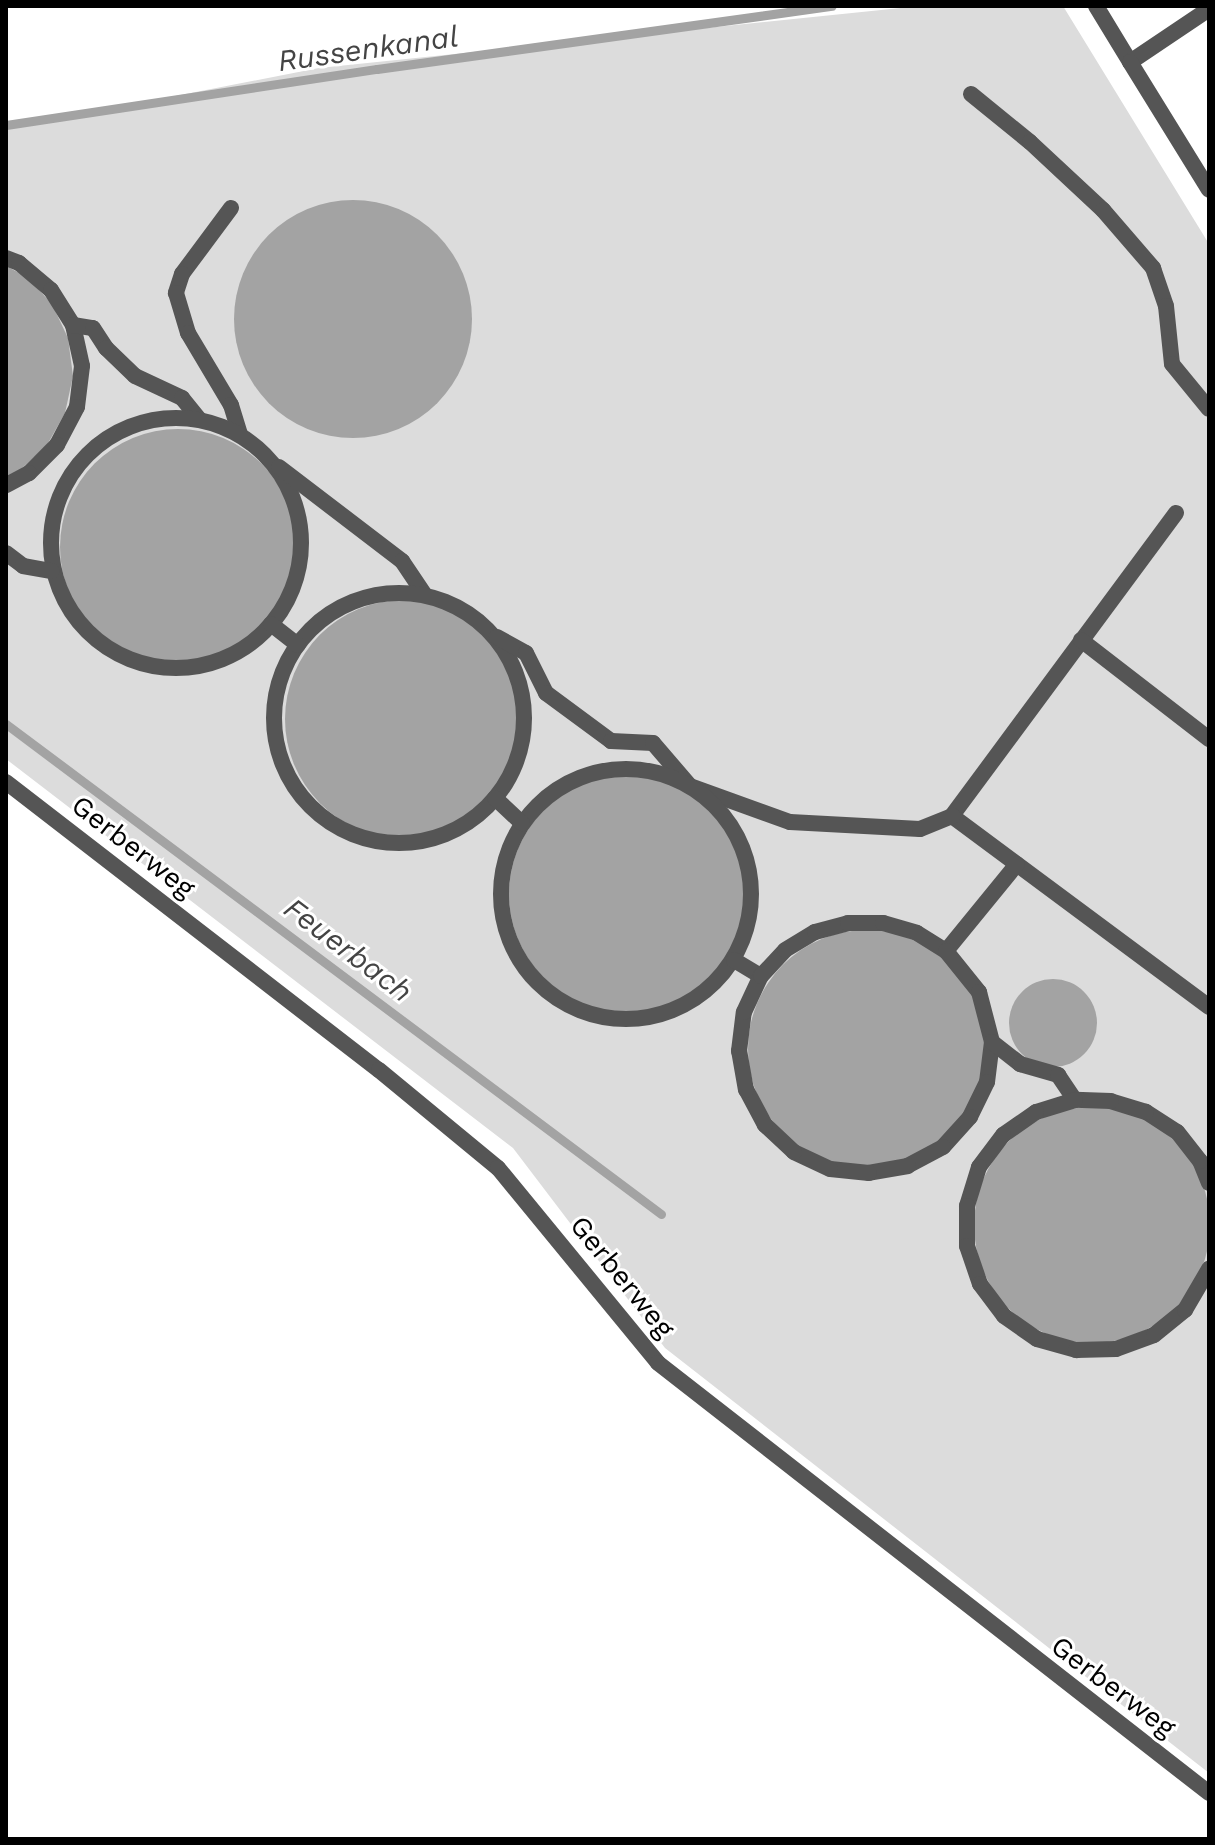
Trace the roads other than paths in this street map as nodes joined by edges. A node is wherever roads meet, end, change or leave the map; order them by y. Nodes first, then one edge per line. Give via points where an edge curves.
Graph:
1 (1096, 6) edge
2 (1209, 9) edge
3 (1130, 62) junction
4 (971, 94) dead end
5 (1209, 190) edge
6 (231, 208) dead end
7 (6, 258) edge
8 (73, 325) junction
9 (1209, 409) edge
10 (200, 420) junction
11 (240, 434) junction
12 (57, 445) junction
13 (272, 461) junction
14 (79, 464) junction
15 (6, 485) edge
16 (1176, 513) dead end
17 (6, 553) edge
18 (52, 571) junction
19 (424, 594) junction
20 (271, 624) junction
21 (495, 636) junction
22 (1081, 640) junction
23 (298, 645) junction
24 (1209, 739) edge
25 (6, 782) edge
26 (690, 786) junction
27 (495, 798) junction
28 (952, 816) junction
29 (522, 823) junction
30 (1017, 864) junction
31 (946, 951) junction
32 (734, 960) junction
33 (761, 976) junction
34 (1209, 1007) edge
35 (992, 1042) junction
36 (1075, 1100) junction
37 (1204, 1155) edge
38 (1209, 1183) edge
39 (1209, 1269) edge
40 (1209, 1793) edge

1 - 3 street
2 - 3 street
3 - 5 street
4 - 9 street via 1103,210 1153,268 1166,306 1172,364
6 - 11 street via 182,274 176,293 188,333 231,405
7 - 8 street via 51,290
8 - 10 street via 93,328 135,376 182,398
8 - 12 street via 82,366 77,407
10 - 11 street
10 - 14 street via 159,419 118,431
11 - 13 street
12 - 14 street
12 - 15 street via 29,473
13 - 19 street via 402,561
13 - 20 street via 293,497 302,538 297,579
14 - 18 street via 61,490 50,530
16 - 22 street
17 - 18 street via 23,566
18 - 20 street via 68,609 95,640 131,661 172,669 213,664 250,645
19 - 21 street via 463,609
19 - 23 street via 382,593 342,605
20 - 23 street
21 - 26 street via 526,653 546,693 611,741 653,743
21 - 27 street via 517,671 526,712 520,753
22 - 24 street
22 - 28 street
23 - 27 street via 285,664 274,704 276,746 292,784 319,815 355,835 395,844 436,838 473,820
25 - 40 street, Gerberweg via 367,1060 498,1168 658,1363
26 - 28 street via 790,822 920,829
26 - 29 street via 655,772 618,769 581,777 548,795
26 - 32 street via 735,829 748,858 750,920
27 - 29 street
28 - 30 street
29 - 32 street via 506,856 500,894 505,931 522,965 547,992 580,1012 617,1020 654,1018 689,1004
30 - 31 street
30 - 34 street
31 - 33 street via 905,929 848,923 815,932 785,950
31 - 35 street via 979,992
32 - 33 street
33 - 35 street via 744,1012 739,1051 746,1090 765,1125 794,1152 830,1169 869,1173 908,1166 943,1147 970,1117 987,1082
35 - 36 street via 1020,1064 1058,1075
36 - 37 street via 1111,1101 1146,1112
36 - 39 street via 1036,1112 1003,1135 979,1167 967,1206 967,1246 980,1284 1004,1316 1037,1339 1076,1350 1116,1349 1154,1335 1185,1310
37 - 38 street

